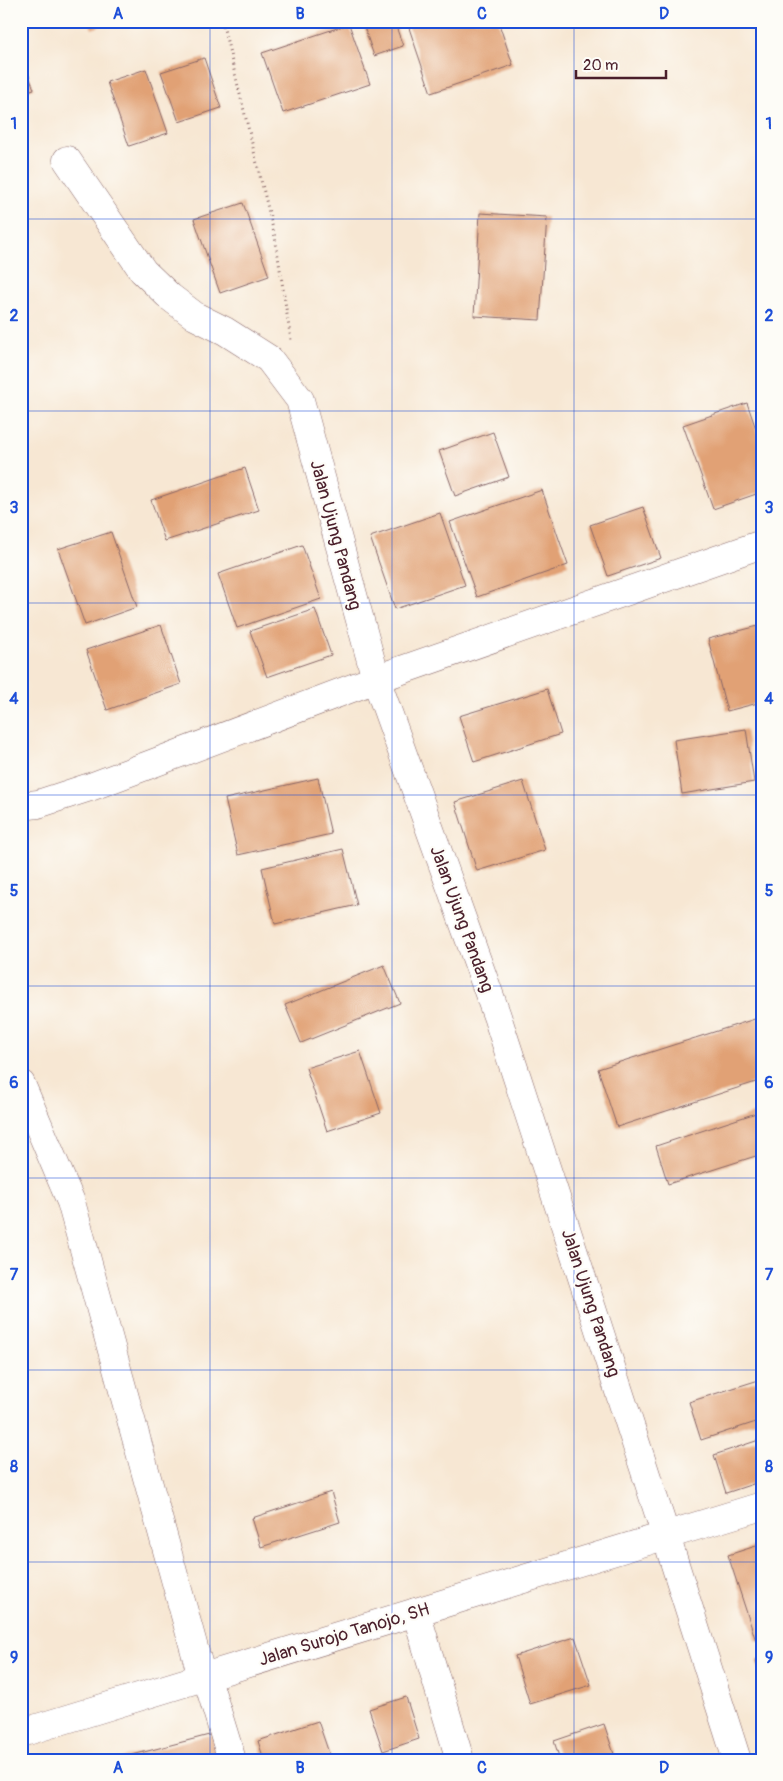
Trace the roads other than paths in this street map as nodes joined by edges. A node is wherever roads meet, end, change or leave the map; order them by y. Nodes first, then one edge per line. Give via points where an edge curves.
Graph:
1 (68, 160) dead end
2 (762, 544) edge
3 (376, 679) junction
4 (21, 806) edge
5 (21, 1084) edge
6 (762, 1506) edge
7 (666, 1536) junction
8 (416, 1612) junction
9 (204, 1676) junction
10 (21, 1733) edge
11 (232, 1760) edge
12 (460, 1760) edge
13 (737, 1760) edge

1 - 3 street, Jalan Ujung Pandang via 143,271 196,316 269,359 300,400
2 - 3 street
3 - 4 street via 93,786 38,804
3 - 7 street, Jalan Ujung Pandang via 497,1016
5 - 9 street via 71,1202
6 - 7 street, Jalan Surojo Tanojo, SH
7 - 8 street, Jalan Surojo Tanojo, SH
7 - 13 street, Jalan Ujung Pandang
8 - 9 street, Jalan Surojo Tanojo, SH
8 - 12 street
9 - 10 street, Jalan Surojo Tanojo, SH
9 - 11 street

